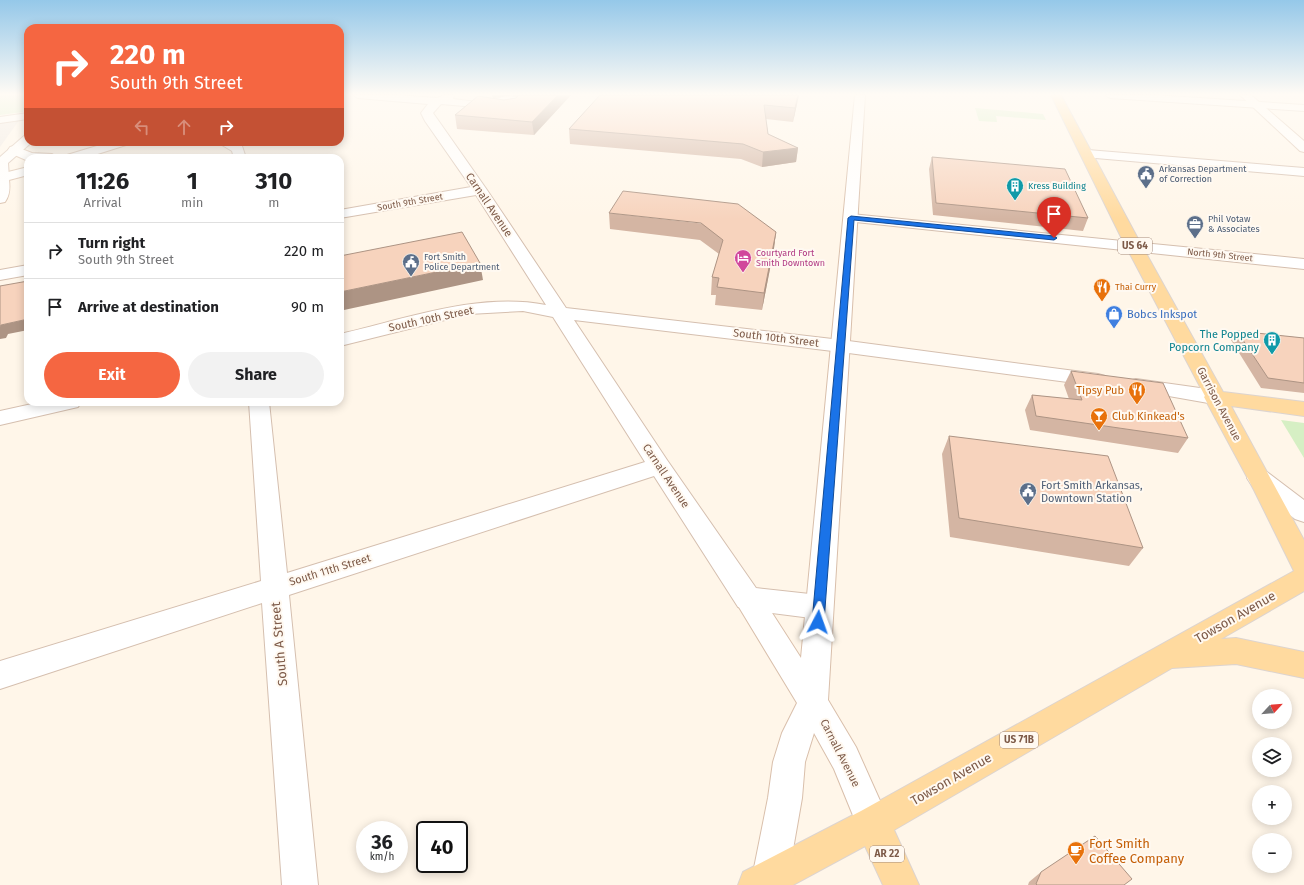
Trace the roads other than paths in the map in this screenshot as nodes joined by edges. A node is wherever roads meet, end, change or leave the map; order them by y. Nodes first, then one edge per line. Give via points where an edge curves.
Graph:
1 (442, 136) edge
2 (857, 136) edge
3 (1078, 136) edge
4 (1291, 136) edge
5 (24, 142) edge
6 (110, 146) edge
7 (232, 146) edge
8 (1304, 148) edge
9 (14, 150) junction
10 (24, 154) edge
11 (84, 154) edge
12 (239, 154) edge
13 (1088, 154) junction
14 (24, 172) edge
15 (1304, 172) edge
16 (1, 178) edge
17 (480, 190) junction
18 (0, 199) edge
19 (344, 213) edge
20 (851, 218) junction
21 (1135, 246) junction
22 (1304, 264) edge
23 (24, 271) edge
24 (0, 275) edge
25 (559, 313) junction
26 (344, 339) edge
27 (841, 346) junction
28 (1214, 397) junction
29 (53, 406) edge
30 (259, 406) edge
31 (1304, 409) edge
32 (0, 418) edge
33 (659, 466) junction
34 (1259, 478) junction
35 (1304, 513) edge
36 (1304, 565) edge
37 (1304, 578) edge
38 (274, 588) junction
39 (748, 599) junction
40 (819, 607) junction
41 (1166, 657) junction
42 (1304, 665) edge
43 (0, 675) edge
44 (813, 702) junction
45 (873, 823) junction
46 (763, 881) edge
47 (300, 885) edge
48 (901, 885) edge

1 - 17 street, Carnall Avenue
2 - 20 street
3 - 13 main road, Garrison Avenue / US 64
4 - 8 street
5 - 9 street
6 - 11 street
7 - 12 street via 238,149
9 - 10 street
9 - 16 street via 2,162
13 - 15 street
13 - 21 main road, Garrison Avenue / US 64
14 - 16 street
16 - 18 street via 3,188
17 - 19 street, South 9th Street
17 - 25 street, Carnall Avenue
20 - 21 street
20 - 27 street
21 - 22 street, North 9th Street
21 - 28 main road, Garrison Avenue / US 64
23 - 24 street
25 - 26 street, South 10th Street via 523,306 469,309
25 - 27 street, South 10th Street
25 - 33 street, Carnall Avenue
27 - 28 street, South 10th Street
27 - 40 street
28 - 31 main road
28 - 34 main road, Garrison Avenue / US 64
29 - 32 street
30 - 38 street, South A Street
33 - 38 street, South 11th Street
33 - 39 street, Carnall Avenue
34 - 35 street
34 - 36 main road, Garrison Avenue / US 64
37 - 41 main road, Towson Avenue / US 71B
38 - 43 street, South 11th Street
38 - 47 street, South A Street
39 - 40 street
39 - 44 street, Carnall Avenue
40 - 44 street
41 - 42 main road, Towson Avenue / US 71B via 1236,651
41 - 45 main road, Towson Avenue / US 71B
44 - 45 street, Carnall Avenue via 845,758
44 - 46 street via 798,733 789,762 786,798
45 - 46 main road, Towson Avenue / US 71B
45 - 48 main road, AR 22

